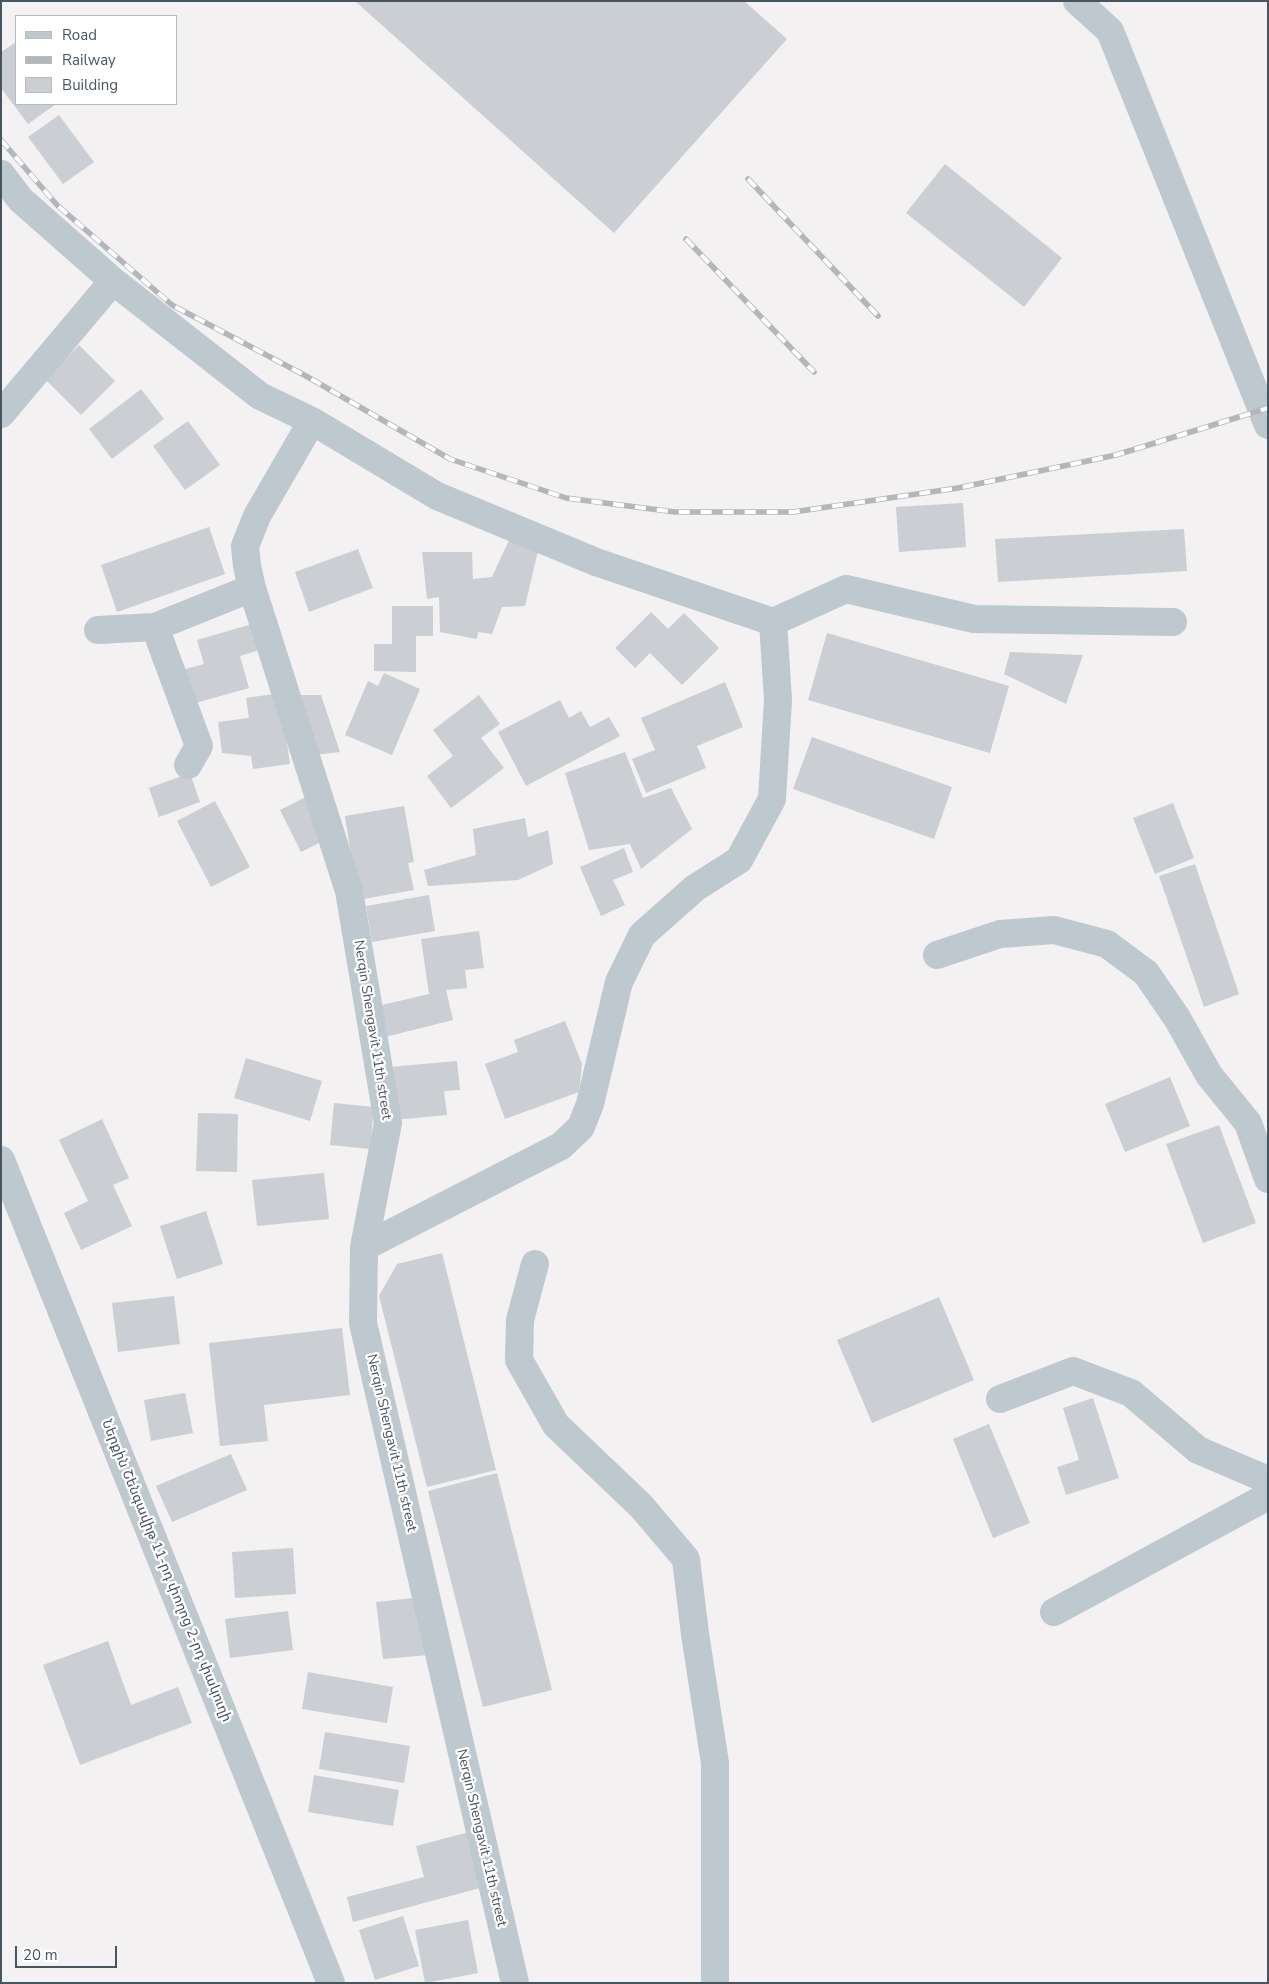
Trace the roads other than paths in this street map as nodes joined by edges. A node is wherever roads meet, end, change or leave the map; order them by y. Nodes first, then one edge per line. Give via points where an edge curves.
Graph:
1 (1077, 1) edge
2 (1, 174) edge
3 (113, 281) junction
4 (1, 414) edge
5 (312, 422) junction
6 (1268, 425) edge
7 (252, 588) junction
8 (773, 622) junction
9 (1174, 622) dead end
10 (155, 627) junction
11 (98, 630) dead end
12 (188, 765) dead end
13 (937, 955) dead end
14 (1, 1160) edge
15 (1268, 1179) edge
16 (364, 1247) junction
17 (535, 1264) dead end
18 (1000, 1399) dead end
19 (1268, 1480) edge
20 (1268, 1496) edge
21 (1054, 1612) dead end
22 (332, 1983) edge
23 (515, 1983) edge
24 (715, 1983) edge

1 - 6 street via 1110,32
2 - 3 street via 21,200
3 - 4 street
3 - 5 street via 260,396
5 - 7 street, Nerqin Shengavit 11th street via 257,516 245,546
5 - 8 street via 437,496 596,562
7 - 10 street
7 - 16 street, Nerqin Shengavit 11th street via 349,891 388,1123
8 - 9 street via 846,589 974,618
8 - 16 street via 778,700 772,799 739,860 695,888 642,935 618,982 590,1104 581,1127 561,1146
10 - 11 street
10 - 12 street via 199,746
13 - 15 street via 1000,934 1054,930 1107,944 1146,972 1210,1075 1248,1123
14 - 22 street, Ներքին Շենգավիթ 11-րդ փողոց 2-րդ փակուղի
16 - 23 street, Nerqin Shengavit 11th street via 363,1323
17 - 24 street via 520,1320 519,1360 556,1424 641,1506 686,1559 694,1634 715,1763
18 - 19 street via 1073,1371 1131,1393 1198,1450
20 - 21 street

